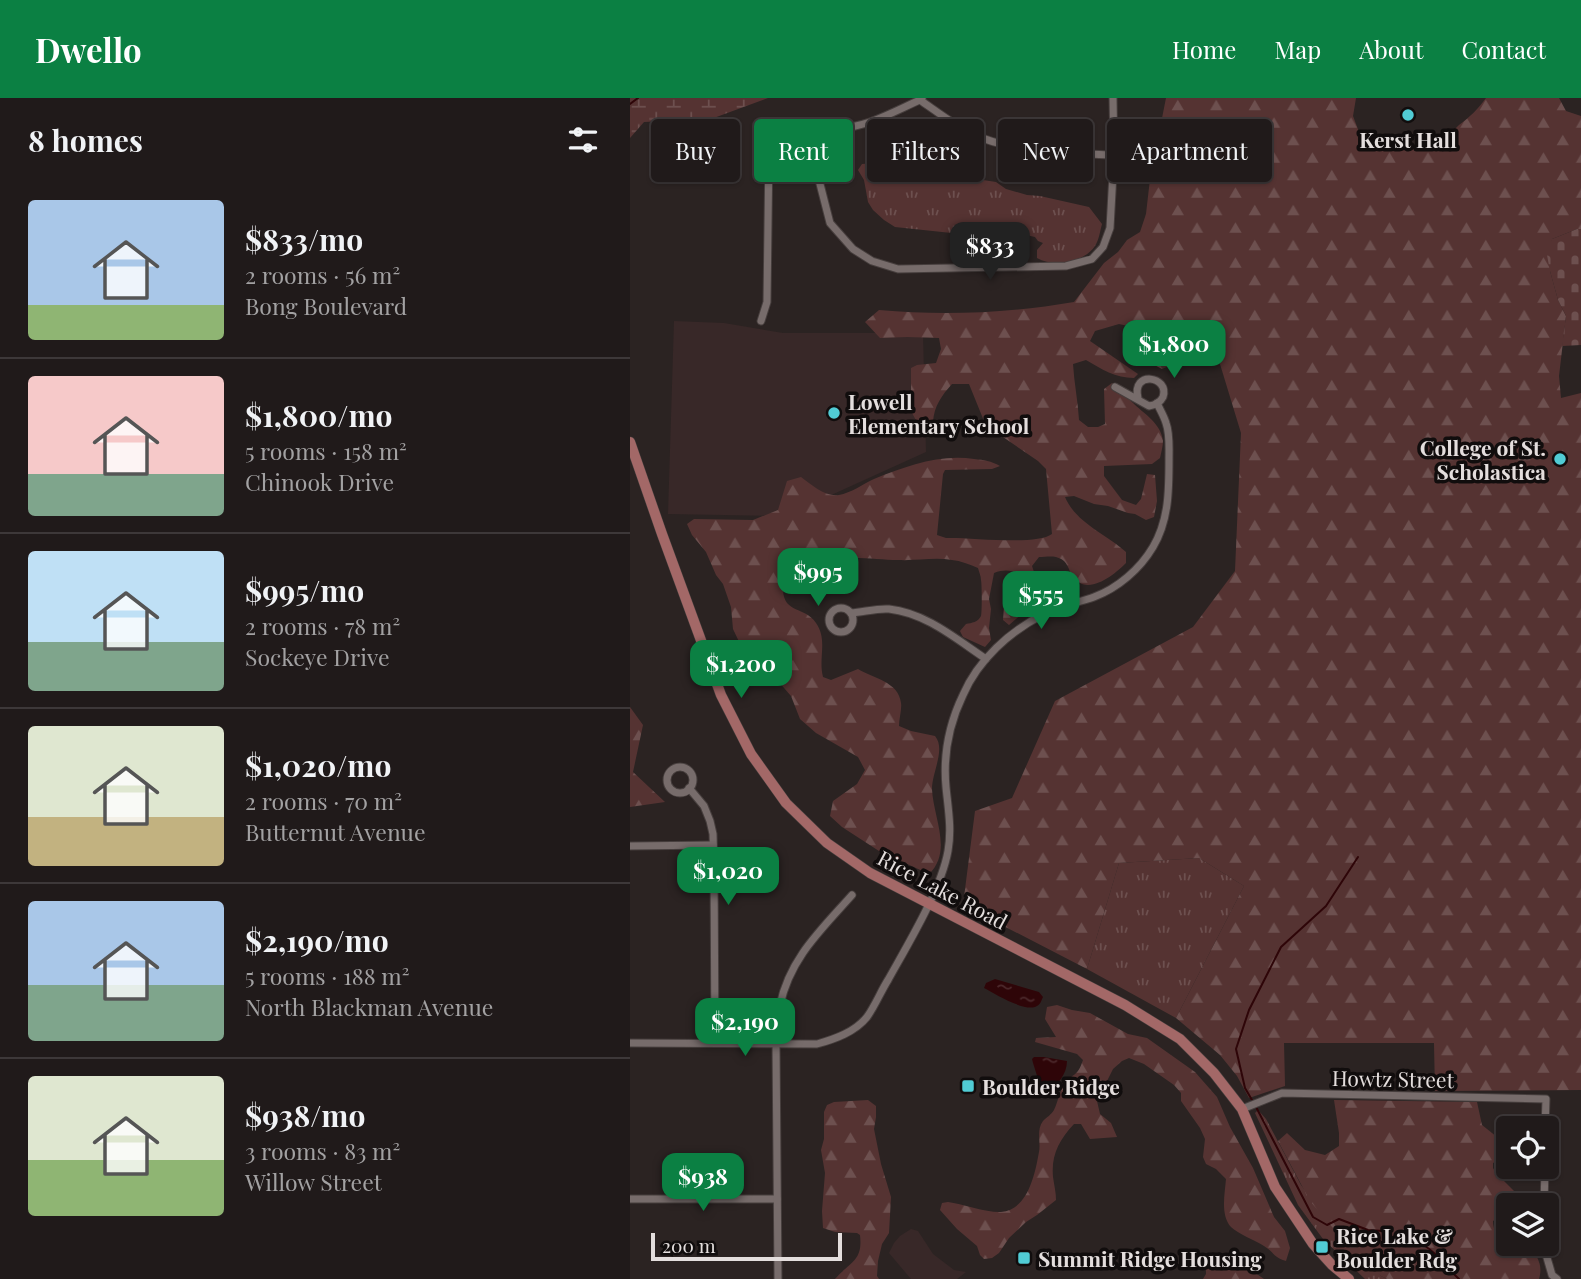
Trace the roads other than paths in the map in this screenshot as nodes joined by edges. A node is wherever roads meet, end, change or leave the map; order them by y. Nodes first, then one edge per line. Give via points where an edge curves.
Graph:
1 (1113, 98) edge
2 (921, 99) edge
3 (1113, 119) edge
4 (853, 126) edge
5 (1107, 155) edge
6 (768, 182) edge
7 (820, 182) edge
8 (1113, 182) edge
9 (761, 321) dead end
10 (1115, 387) dead end
11 (1138, 398) junction
12 (1157, 403) junction
13 (630, 442) edge
14 (852, 614) dead end
15 (986, 659) junction
16 (689, 788) dead end
17 (713, 845) junction
18 (630, 846) edge
19 (852, 895) dead end
20 (928, 904) junction
21 (630, 1042) edge
22 (715, 1043) junction
23 (776, 1044) junction
24 (1242, 1109) junction
25 (1545, 1116) edge
26 (630, 1199) edge
27 (777, 1199) junction
28 (1546, 1256) edge
29 (778, 1279) edge
30 (1349, 1279) edge
31 (1557, 1279) edge

1 - 3 street
2 - 4 street
2 - 5 street via 970,133 1006,145 1042,152
6 - 9 street via 767,302
7 - 8 street via 831,223 853,249 898,269 1066,267 1092,259 1110,228
10 - 11 street
11 - 12 street via 1144,404
11 - 12 street via 1138,385 1154,379 1163,392
12 - 15 street via 1167,424 1169,490 1167,511 1153,548 1111,589 1045,612
13 - 20 main road, Rice Lake Road via 721,695 751,754 786,803 827,843
14 - 15 street via 886,608 908,612
15 - 20 street via 964,692 951,724 945,771 948,849
16 - 17 street via 704,806
17 - 18 street
17 - 22 street
19 - 23 street via 794,964 779,1007
20 - 23 street via 867,1017 834,1039 817,1044
20 - 24 main road, Rice Lake Road via 1125,1005 1180,1039
21 - 22 street
22 - 23 street
23 - 27 street
24 - 25 street, Howtz Street via 1282,1093 1546,1098
24 - 30 main road, Rice Lake Road via 1275,1187 1313,1244
26 - 27 street
27 - 29 street
28 - 31 street

